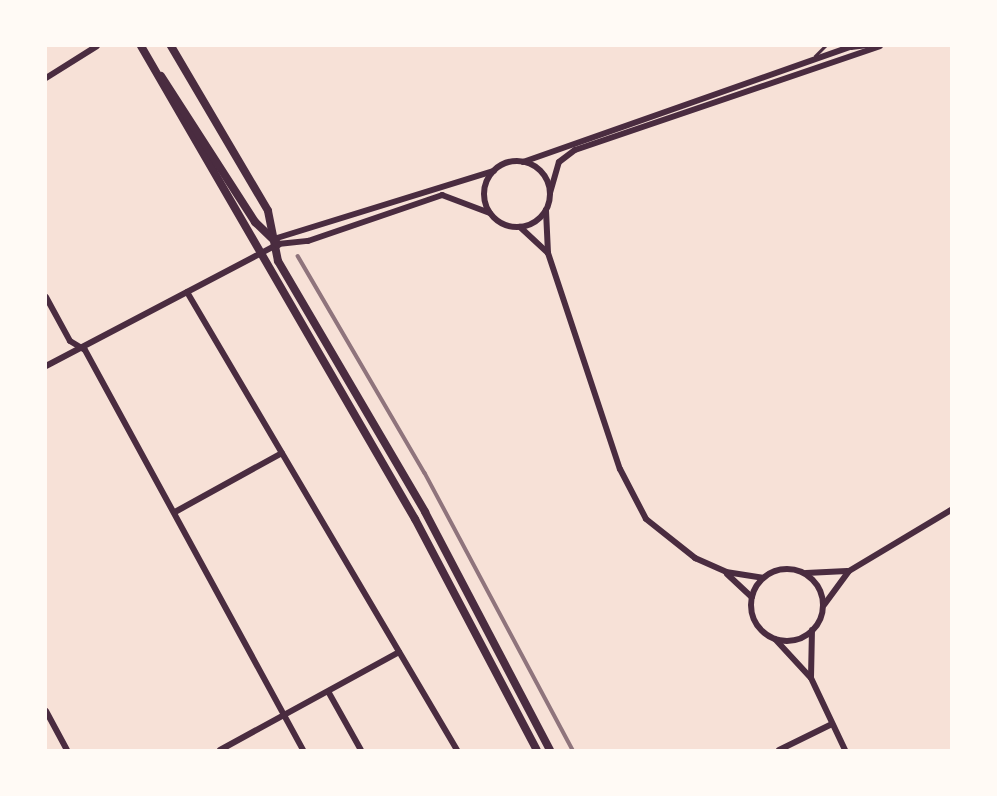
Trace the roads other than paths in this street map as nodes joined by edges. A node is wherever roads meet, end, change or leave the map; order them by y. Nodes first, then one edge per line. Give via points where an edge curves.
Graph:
1 (97, 46) edge
2 (142, 46) edge
3 (171, 46) edge
4 (825, 46) edge
5 (850, 46) edge
6 (867, 46) edge
7 (880, 46) edge
8 (815, 57) junction
9 (159, 74) junction
10 (46, 78) edge
11 (523, 162) junction
12 (494, 171) junction
13 (550, 192) junction
14 (546, 209) junction
15 (490, 213) junction
16 (520, 227) junction
17 (277, 241) junction
18 (258, 253) junction
19 (548, 253) junction
20 (187, 292) junction
21 (46, 297) edge
22 (85, 350) junction
23 (46, 366) edge
24 (282, 453) junction
25 (951, 510) edge
26 (175, 512) junction
27 (800, 571) junction
28 (849, 571) junction
29 (726, 572) junction
30 (763, 578) junction
31 (752, 597) junction
32 (823, 607) junction
33 (812, 631) junction
34 (773, 638) junction
35 (399, 652) junction
36 (811, 678) junction
37 (329, 693) junction
38 (46, 711) edge
39 (286, 716) junction
40 (832, 724) junction
41 (67, 751) edge
42 (220, 751) edge
43 (303, 751) edge
44 (361, 751) edge
45 (457, 751) edge
46 (537, 751) edge
47 (550, 751) edge
48 (779, 751) edge
49 (845, 751) edge

1 - 10 street
2 - 9 main road
3 - 17 main road via 268,211
4 - 8 lane
5 - 6 lane
5 - 8 street
7 - 13 street via 575,149 559,162
8 - 11 street
9 - 17 main road via 182,99 255,222
9 - 18 main road
11 - 12 street
11 - 13 street via 539,169
12 - 15 street via 485,187
12 - 17 street
13 - 14 street
14 - 16 street
14 - 19 street
15 - 16 street
15 - 17 street via 443,195 308,241
16 - 19 street
17 - 18 street
17 - 47 main road via 278,261 425,512
18 - 20 street
18 - 46 main road via 415,519
19 - 29 street via 631,495 665,537
20 - 22 street
20 - 24 street
21 - 22 street via 70,341
22 - 23 street
22 - 26 street
24 - 26 street
24 - 35 street
25 - 28 street
26 - 39 street
27 - 28 street via 821,576
27 - 30 street via 780,569
27 - 32 street via 817,585
28 - 32 street
29 - 30 street
29 - 31 street
30 - 31 street
31 - 34 street via 753,617
32 - 33 street
33 - 34 street via 794,640
33 - 36 street
34 - 36 street
35 - 37 street
35 - 45 street
36 - 40 street
37 - 39 street
37 - 44 street
38 - 41 street
39 - 42 street
39 - 43 street
40 - 48 street
40 - 49 street

